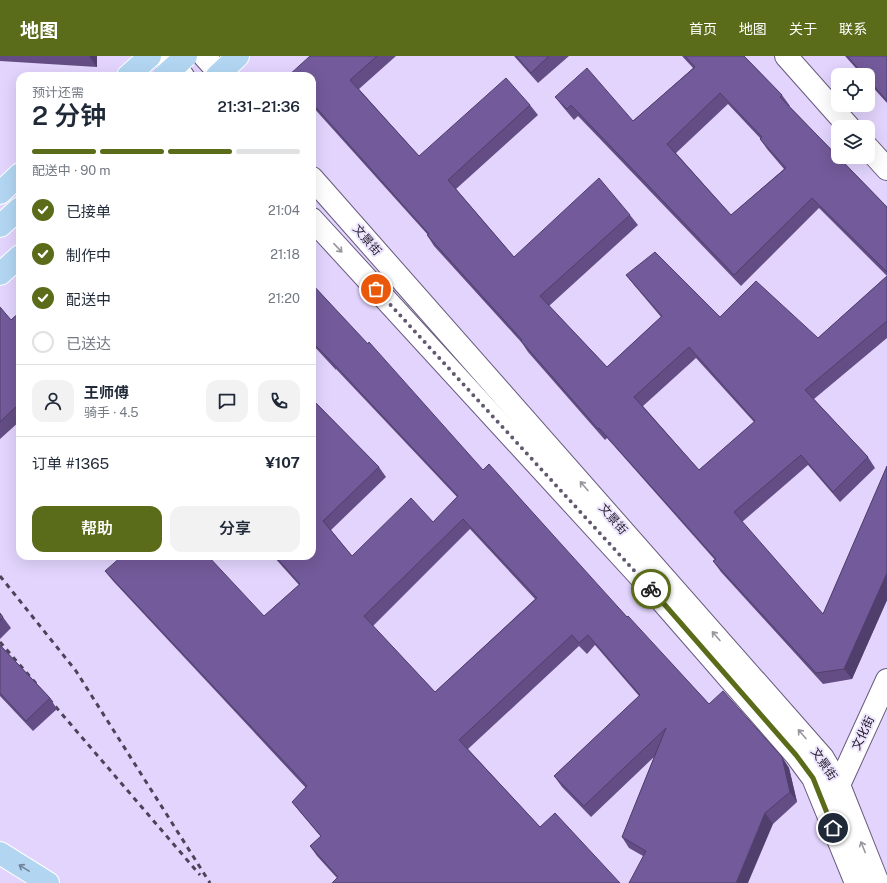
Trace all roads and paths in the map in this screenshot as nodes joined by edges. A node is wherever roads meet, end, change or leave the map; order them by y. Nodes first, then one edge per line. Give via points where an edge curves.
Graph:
1 (150, 56) edge
2 (165, 56) edge
3 (186, 56) edge
4 (204, 56) edge
5 (238, 56) edge
6 (786, 56) edge
7 (132, 72) edge
8 (168, 72) edge
9 (179, 72) edge
10 (217, 72) edge
11 (223, 72) edge
12 (843, 120) edge
13 (875, 156) edge
14 (887, 169) edge
15 (16, 178) edge
16 (316, 183) edge
17 (0, 193) edge
18 (16, 212) edge
19 (316, 223) edge
20 (0, 226) edge
21 (16, 260) edge
22 (0, 274) edge
23 (887, 680) edge
24 (839, 785) junction
25 (0, 853) edge
26 (48, 883) edge
27 (856, 883) edge
28 (878, 883) edge

1 - 7 highway
2 - 9 main road
3 - 8 highway, bridge
4 - 10 main road
5 - 11 highway
6 - 12 main road
13 - 14 main road
15 - 17 highway
24 -> 16 main road, 文景街 via 823,758
18 - 20 highway
19 -> 27 main road, 文景街 via 654,592 796,755 813,778
21 - 22 highway
23 - 24 main road, 文化街
28 -> 24 main road, 文景街
26 -> 25 highway

